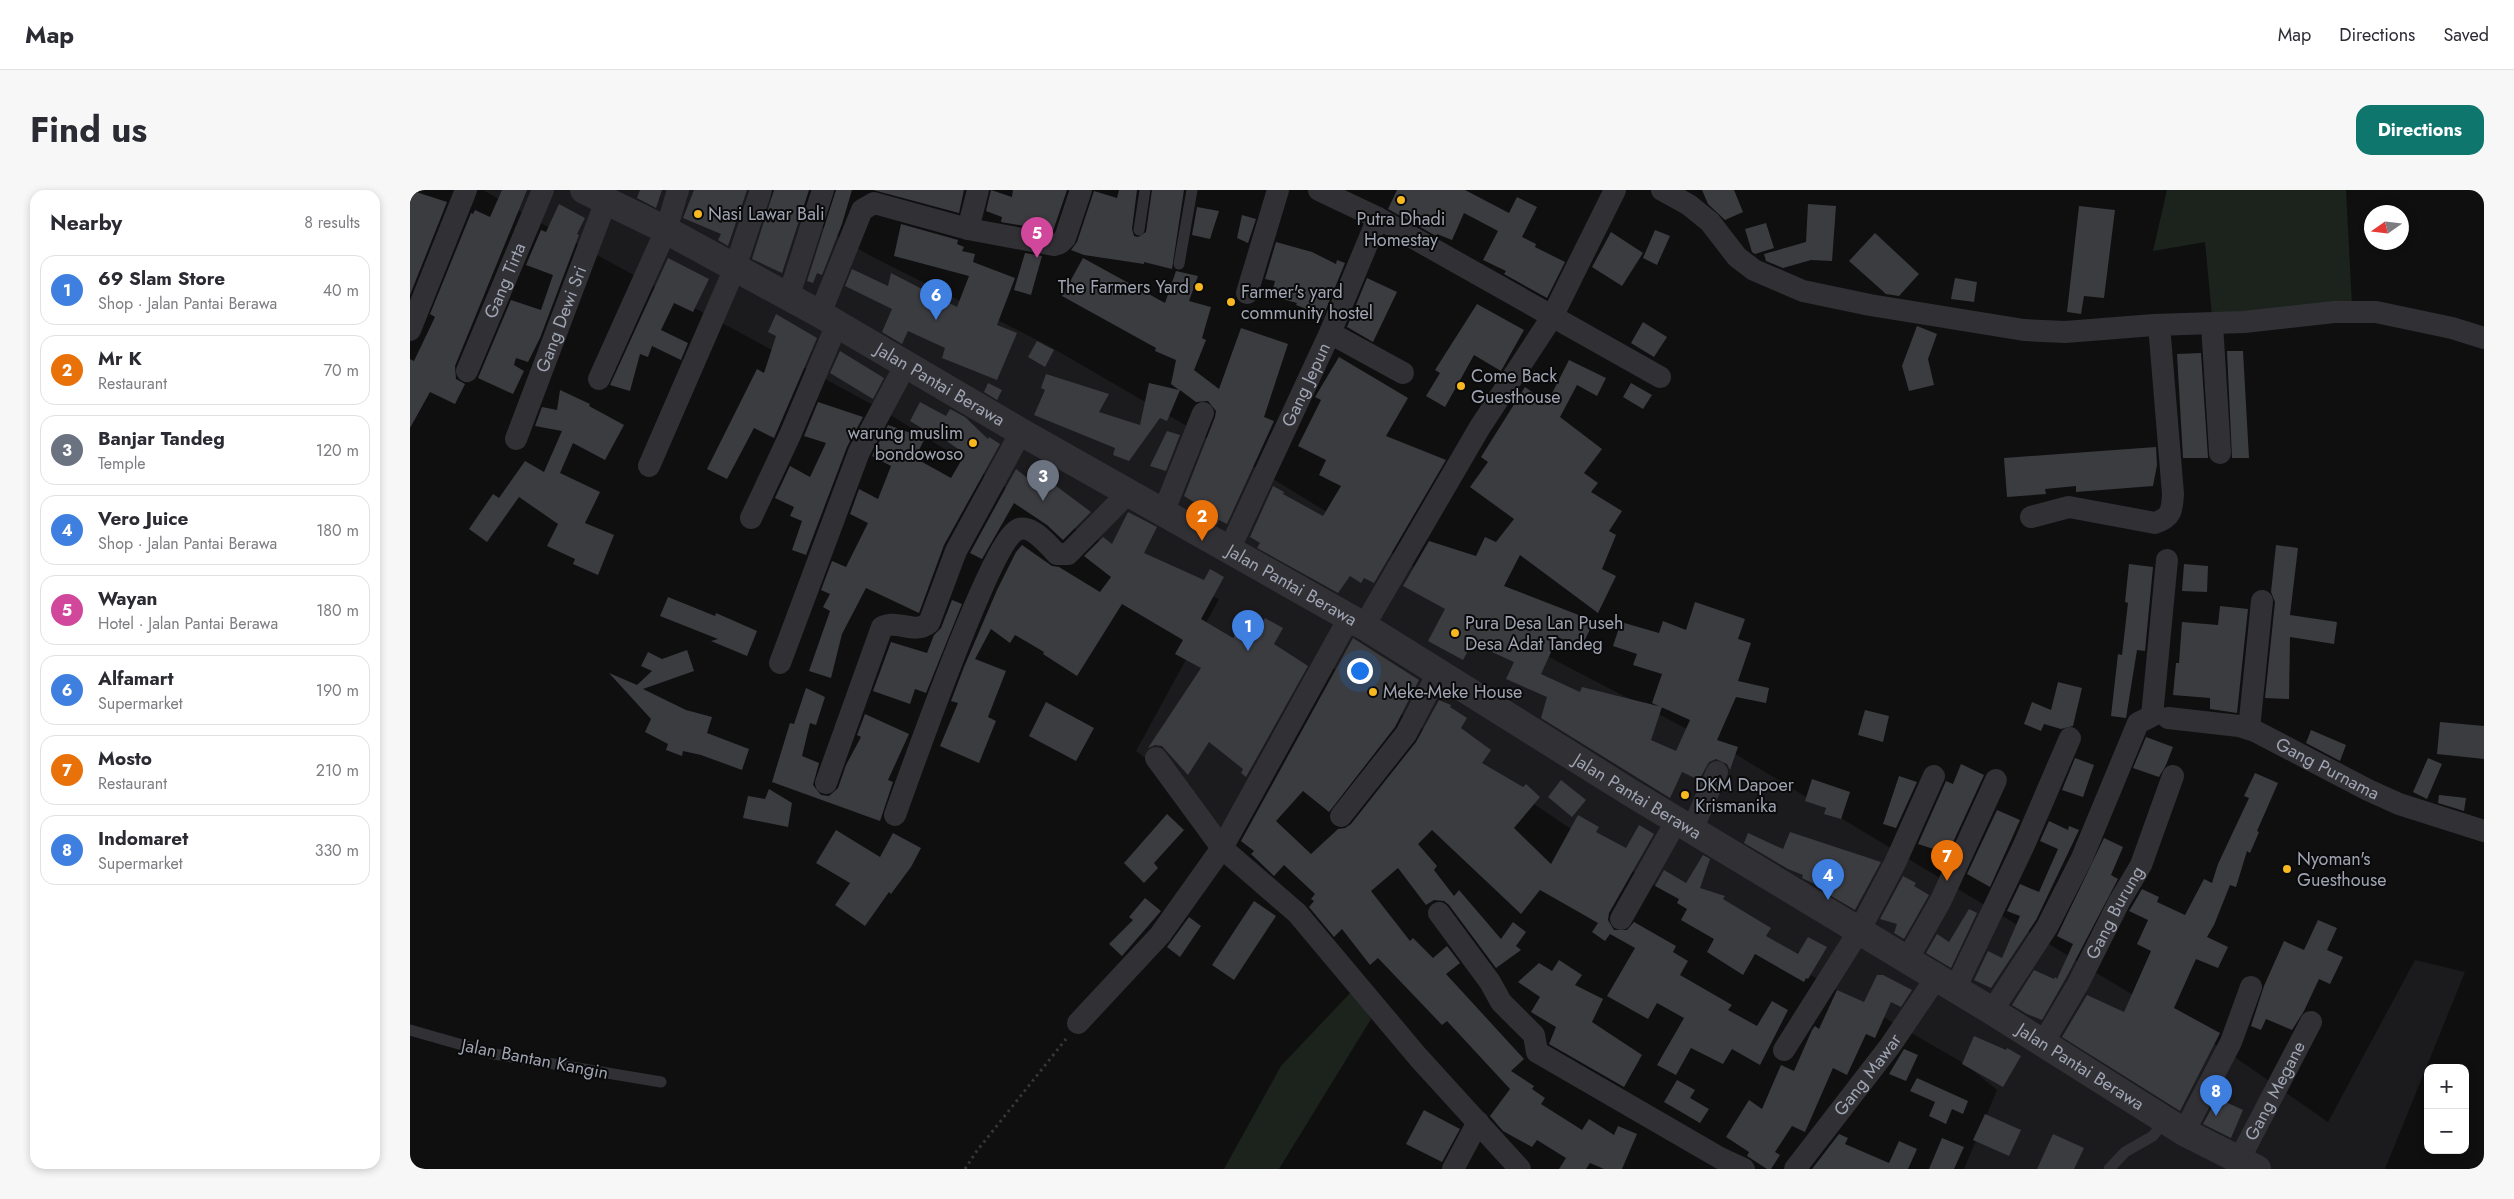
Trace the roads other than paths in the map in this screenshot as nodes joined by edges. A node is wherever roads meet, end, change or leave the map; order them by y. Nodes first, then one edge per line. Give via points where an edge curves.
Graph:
1 (466, 190) edge
2 (543, 190) edge
3 (678, 190) edge
4 (761, 190) edge
5 (823, 190) edge
6 (978, 190) edge
7 (1081, 190) edge
8 (1145, 190) edge
9 (1192, 190) edge
10 (1278, 190) edge
11 (1319, 190) edge
12 (1615, 190) edge
13 (1662, 190) edge
14 (594, 194) edge
15 (903, 199) edge
16 (1378, 218) junction
17 (968, 228) junction
18 (666, 230) junction
19 (1139, 230) dead end
20 (1179, 264) dead end
21 (735, 268) junction
22 (1247, 293) dead end
23 (788, 298) junction
24 (1552, 317) junction
25 (829, 319) junction
26 (2212, 324) junction
27 (2159, 325) junction
28 (410, 330) edge
29 (1330, 333) junction
30 (2484, 338) edge
31 (906, 364) junction
32 (467, 371) dead end
33 (1403, 373) dead end
34 (1660, 377) dead end
35 (599, 379) dead end
36 (1203, 413) dead end
37 (1021, 432) junction
38 (516, 439) dead end
39 (2220, 453) dead end
40 (649, 466) dead end
41 (1128, 493) junction
42 (1163, 513) junction
43 (2032, 517) dead end
44 (751, 518) dead end
45 (1230, 548) junction
46 (2167, 560) dead end
47 (2262, 601) dead end
48 (1357, 622) junction
49 (780, 663) dead end
50 (1439, 671) junction
51 (2168, 718) dead end
52 (2249, 729) junction
53 (2070, 738) dead end
54 (1156, 758) dead end
55 (1717, 772) dead end
56 (1934, 776) dead end
57 (2174, 776) dead end
58 (1996, 780) dead end
59 (826, 783) dead end
60 (895, 815) dead end
61 (1341, 816) dead end
62 (1684, 825) junction
63 (2484, 831) edge
64 (1222, 848) junction
65 (1438, 913) dead end
66 (1621, 919) dead end
67 (1859, 932) junction
68 (1907, 960) junction
69 (1945, 983) junction
70 (2251, 987) dead end
71 (1992, 1011) junction
72 (2311, 1022) dead end
73 (1078, 1024) road end
74 (410, 1030) edge
75 (2043, 1043) junction
76 (1784, 1050) dead end
77 (661, 1082) dead end
78 (1478, 1122) junction
79 (2174, 1126) junction
80 (2248, 1164) edge
81 (1453, 1169) edge
82 (1520, 1169) edge
83 (1744, 1169) edge
84 (1795, 1169) edge
85 (2109, 1169) edge

1 - 28 street
2 - 32 street, Gang Tirta
3 - 18 street
4 - 21 street
5 - 23 street
6 - 17 street
7 - 17 street via 1065,238 1060,243 1054,245
8 - 19 lane
9 - 20 lane
10 - 22 street
11 - 16 street
12 - 24 street
13 - 27 street via 1710,222 1738,257 1754,270 1803,291 2024,330 2065,332
14 - 18 street, Jalan Pantai Berawa
14 - 38 street, Gang Dewi Sri
15 - 17 street
15 - 25 street via 874,202 862,210
16 - 24 street
16 - 29 street, Gang Jepun
18 - 21 street, Jalan Pantai Berawa
18 - 35 street
21 - 23 street, Jalan Pantai Berawa
21 - 40 street
23 - 25 street, Jalan Pantai Berawa
24 - 34 street
24 - 48 street
25 - 31 street, Jalan Pantai Berawa
25 - 44 street via 790,435
26 - 27 street
26 - 30 street via 2334,312 2376,312
26 - 39 street
27 - 43 street via 2172,511 2166,519 2155,522 2069,507
29 - 33 street
29 - 45 street, Gang Jepun
31 - 37 street, Jalan Pantai Berawa
31 - 49 street via 858,452
36 - 42 street
37 - 41 street, Jalan Pantai Berawa
37 - 59 street via 956,551 929,623 916,628 893,624 882,627
41 - 42 street, Jalan Pantai Berawa
41 - 60 street via 1068,554 1057,554 1026,529 1018,529 1006,542 955,657
42 - 45 street, Jalan Pantai Berawa
45 - 48 street, Jalan Pantai Berawa
46 - 71 street via 2152,716 2138,722 2082,858 2047,927
47 - 52 street
48 - 50 street, Jalan Pantai Berawa
48 - 64 street
50 - 61 street via 1406,734
50 - 62 street, Jalan Pantai Berawa
51 - 52 street, Gang Purnama
52 - 63 street, Gang Purnama via 2399,804
53 - 69 street, Gang Mawar via 2024,845
54 - 64 street
55 - 62 street
56 - 67 street via 1896,862
57 - 75 street, Gang Burung via 2141,865
58 - 68 street via 1941,900
62 - 66 street
62 - 67 street, Jalan Pantai Berawa
64 - 73 street via 1160,935
64 - 78 street via 1297,913 1418,1057
65 - 83 street via 1490,982 1501,1002 1534,1035 1538,1052
67 - 68 street, Jalan Pantai Berawa
67 - 76 street
68 - 69 street, Jalan Pantai Berawa
69 - 71 street, Jalan Pantai Berawa
69 - 84 street, Gang Mawar via 1890,1046
70 - 79 street via 2231,1042
71 - 75 street, Jalan Pantai Berawa
72 - 80 street, Gang Megane
74 - 77 lane, Jalan Bantan Kangin via 494,1054
75 - 79 street, Jalan Pantai Berawa
78 - 81 street
78 - 82 street
79 - 80 street, Jalan Pantai Berawa
79 - 85 lane via 2125,1152

